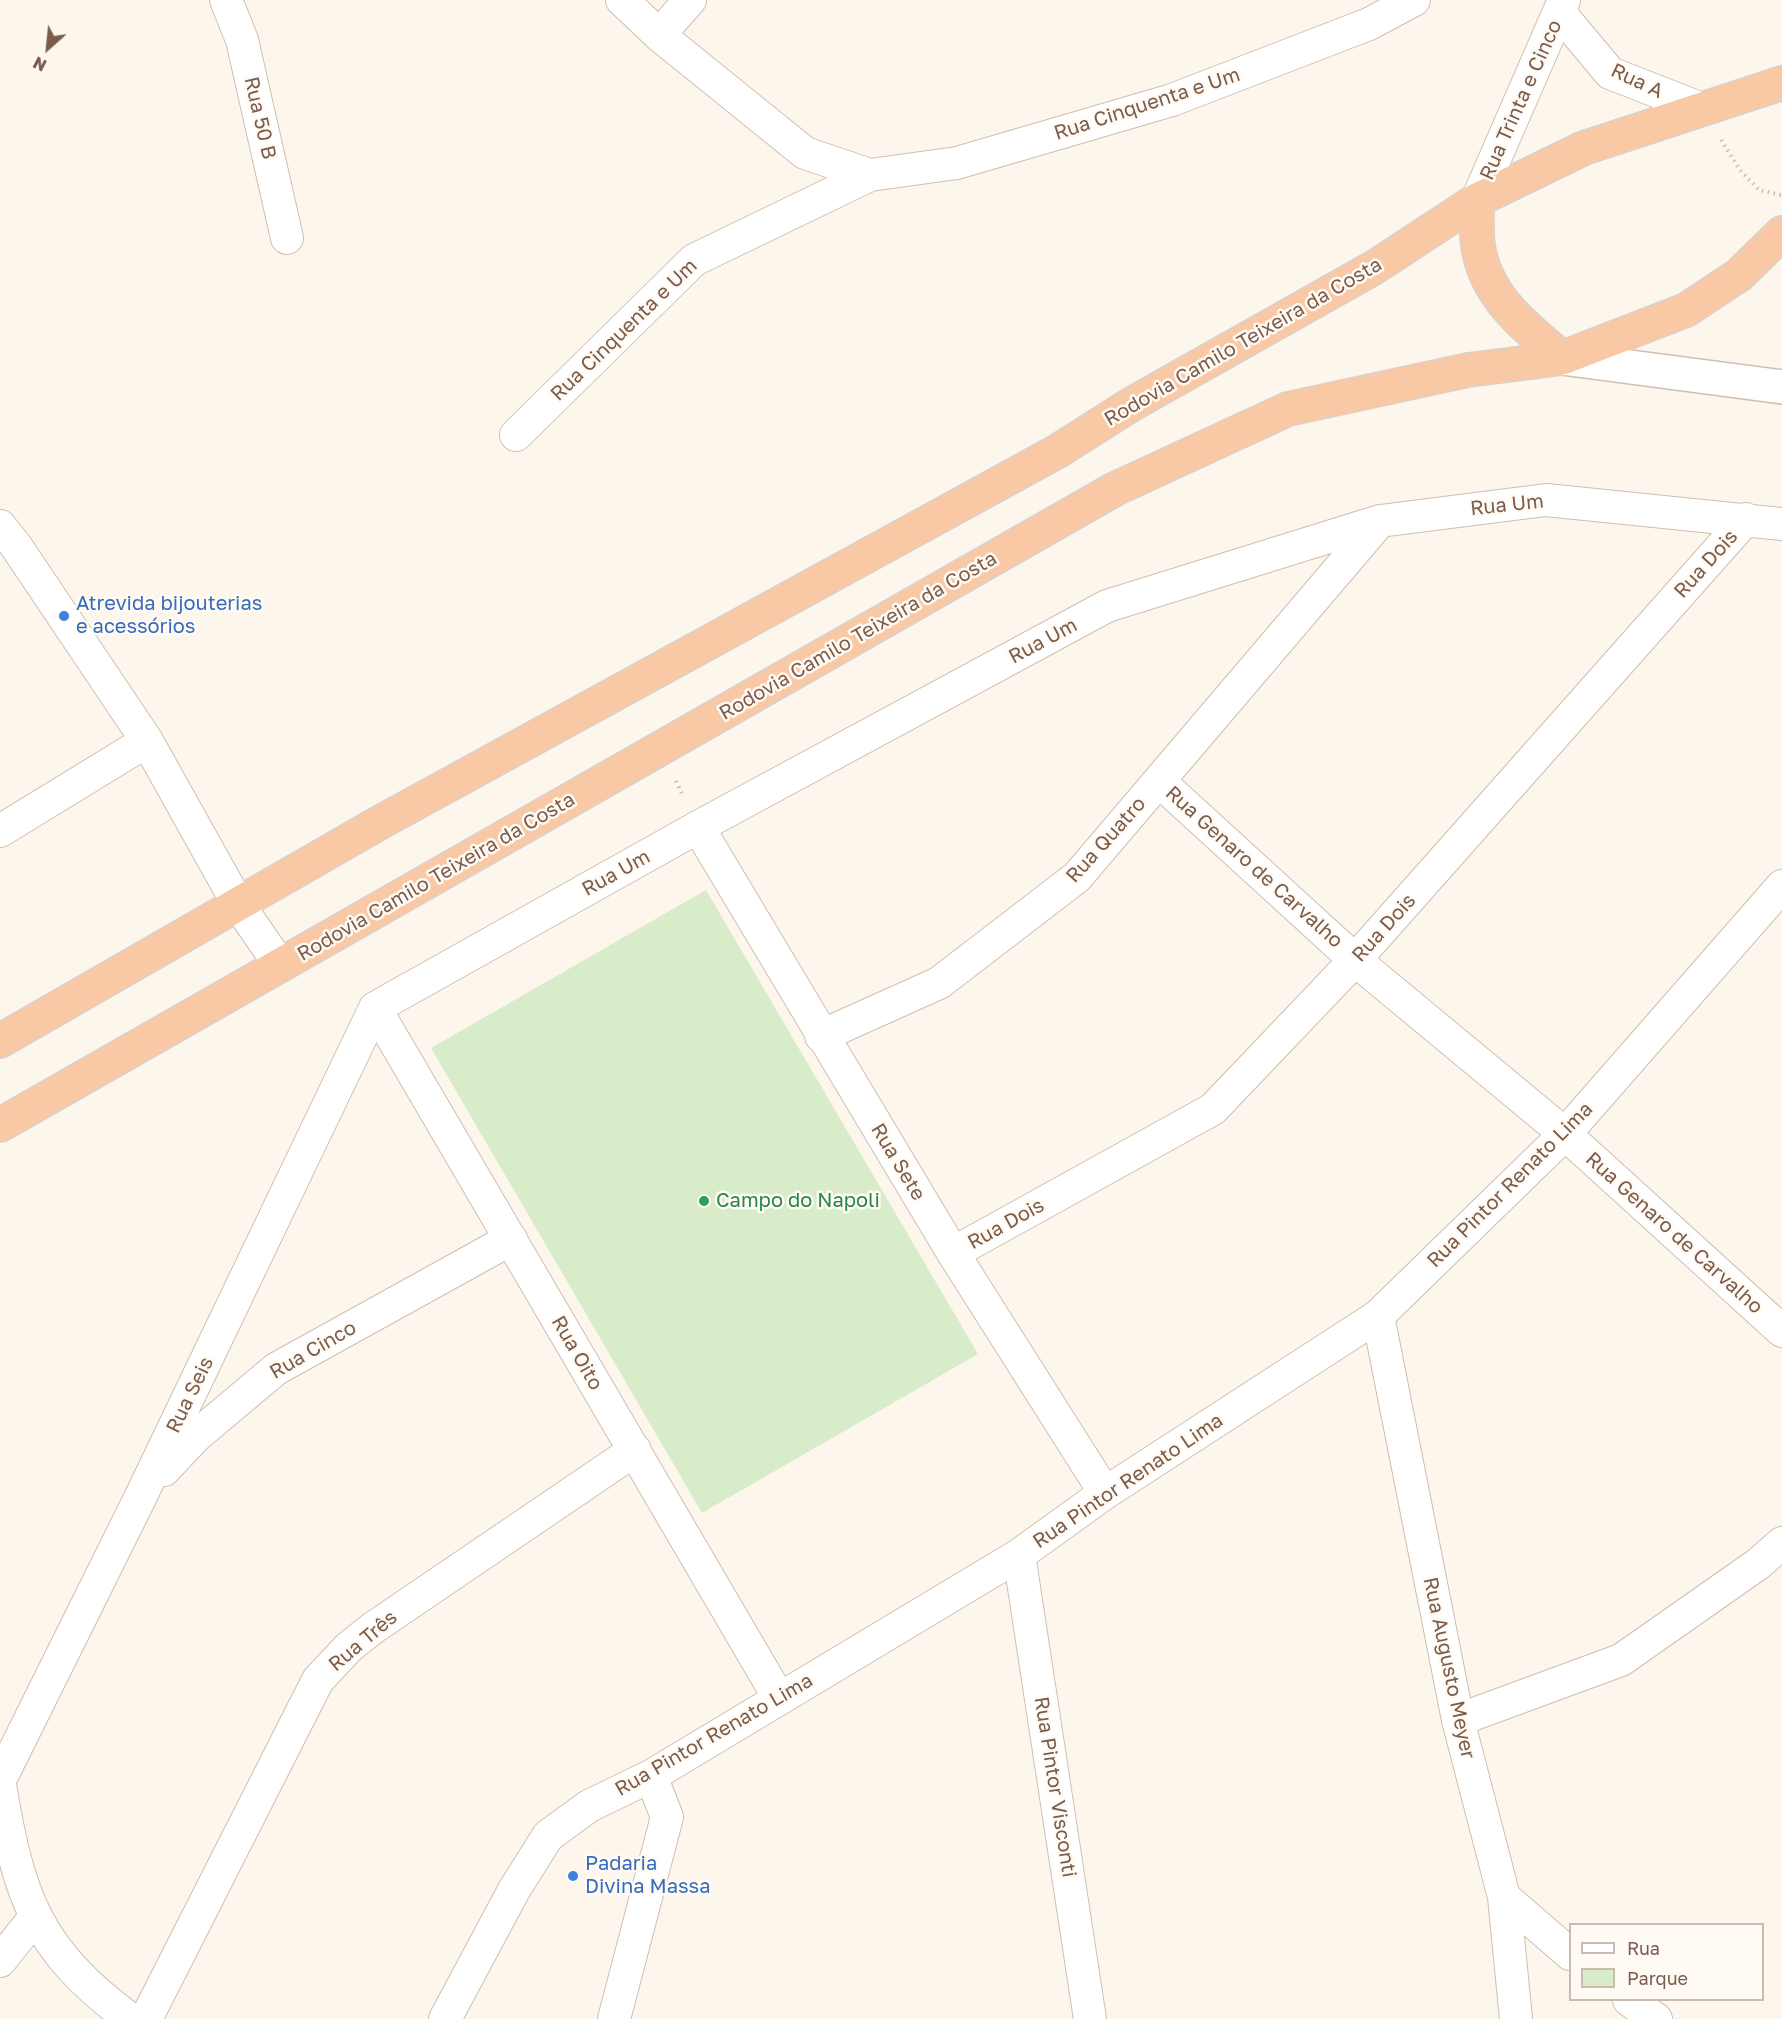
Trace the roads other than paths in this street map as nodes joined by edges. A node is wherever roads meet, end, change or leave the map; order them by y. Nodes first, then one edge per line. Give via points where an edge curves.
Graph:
1 (226, 0) edge
2 (622, 0) edge
3 (690, 0) edge
4 (1413, 0) edge
5 (1561, 6) edge
6 (659, 35) junction
7 (1782, 83) edge
8 (1702, 109) junction
9 (870, 175) junction
10 (1477, 200) junction
11 (1782, 233) edge
12 (287, 238) dead end
13 (1562, 358) junction
14 (1782, 387) edge
15 (516, 435) dead end
16 (1746, 519) junction
17 (1380, 521) junction
18 (1782, 524) edge
19 (5, 542) edge
20 (147, 741) junction
21 (1160, 781) junction
22 (698, 827) junction
23 (0, 831) edge
24 (1782, 886) edge
25 (238, 904) junction
26 (1355, 960) junction
27 (280, 966) junction
28 (375, 1008) junction
29 (821, 1036) junction
30 (0, 1041) edge
31 (0, 1125) edge
32 (1565, 1134) junction
33 (510, 1239) junction
34 (953, 1253) junction
35 (1378, 1316) junction
36 (1782, 1331) edge
37 (635, 1450) junction
38 (1105, 1493) junction
39 (141, 1496) junction
40 (1782, 1543) edge
41 (1019, 1555) junction
42 (778, 1698) junction
43 (1458, 1720) junction
44 (651, 1776) junction
45 (0, 1780) edge
46 (0, 1785) edge
47 (1504, 1897) junction
48 (36, 1916) junction
49 (1569, 1953) edge
50 (0, 1962) edge
51 (1630, 2001) edge
52 (130, 2019) edge
53 (146, 2019) edge
54 (445, 2019) edge
55 (614, 2019) edge
56 (1090, 2019) edge
57 (1516, 2019) edge
58 (1656, 2019) edge

1 - 12 street, Rua 50 B via 242,40
2 - 6 street, Rua Cinquenta e Um
3 - 6 street
4 - 9 street, Rua Cinquenta e Um via 1369,24 1172,100 957,163
5 - 8 street, Rua A via 1610,73
5 - 10 street, Rua Trinta e Cinco
6 - 9 street, Rua Cinquenta e Um via 805,153
7 - 8 highway, Rodovia Camilo Teixeira da Costa
8 - 10 highway, Rodovia Camilo Teixeira da Costa via 1584,148
9 - 15 street, Rua Cinquenta e Um via 694,260
10 - 13 highway via 1478,245 1485,277 1510,313
10 - 25 highway, Rodovia Camilo Teixeira da Costa via 1375,267 1132,404 1058,451
11 - 13 highway via 1739,275 1686,310
13 - 14 street, Rodovia Camilo Teixeira da Costa
13 - 27 highway, Rodovia Camilo Teixeira da Costa via 1468,370 1288,409 1114,489
16 - 17 street, Rua Um via 1546,500
16 - 18 street, Rua Um
16 - 26 street, Rua Dois
17 - 21 street, Rua Quatro
17 - 22 street, Rua Um via 1107,606
19 - 20 street
20 - 23 street
20 - 25 street
21 - 26 street, Rua Genaro de Carvalho
21 - 29 street, Rua Quatro via 1077,877 939,983
22 - 28 street, Rua Um
22 - 29 street, Rua Sete
24 - 32 street, Rua Pintor Renato Lima
25 - 27 street
25 - 30 highway, Rodovia Camilo Teixeira da Costa
26 - 32 street, Rua Genaro de Carvalho
26 - 34 street, Rua Dois via 1213,1109
27 - 31 highway, Rodovia Camilo Teixeira da Costa
28 - 33 street, Rua Oito
28 - 39 street, Rua Seis
29 - 34 street, Rua Sete
32 - 35 street, Rua Pintor Renato Lima
32 - 36 street, Rua Genaro de Carvalho
33 - 37 street, Rua Oito
33 - 39 street, Rua Cinco via 276,1369 195,1437
34 - 38 street, Rua Sete
35 - 38 street, Rua Pintor Renato Lima
35 - 43 street, Rua Augusto Meyer
37 - 42 street, Rua Oito
37 - 53 street, Rua Três via 373,1628 318,1680
38 - 41 street, Rua Pintor Renato Lima
39 - 45 street, Rua Seis
40 - 43 street via 1621,1660
41 - 42 street, Rua Pintor Renato Lima
41 - 56 street, Rua Pintor Visconti
42 - 44 street, Rua Pintor Renato Lima
43 - 47 street, Rua Augusto Meyer
44 - 54 street, Rua Pintor Renato Lima via 589,1806 548,1836 514,1890
44 - 55 street via 667,1816
46 - 48 street via 13,1857
47 - 49 street
47 - 57 street, Rua Augusto Meyer
48 - 50 street
48 - 52 street via 45,1936 66,1962 94,1992
51 - 58 street

